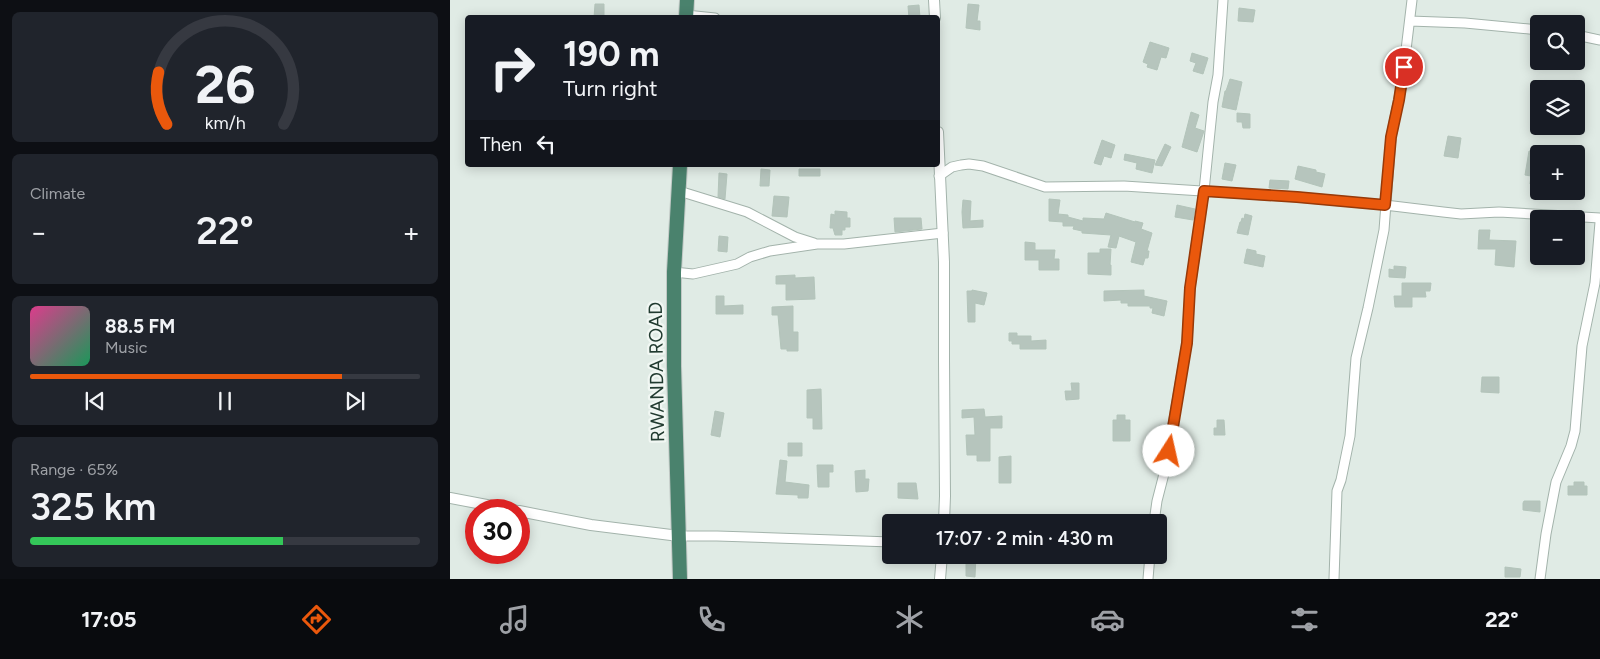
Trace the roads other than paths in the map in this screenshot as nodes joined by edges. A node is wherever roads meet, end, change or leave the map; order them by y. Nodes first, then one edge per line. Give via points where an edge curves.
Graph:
1 (687, 0) edge
2 (934, 0) edge
3 (1223, 0) edge
4 (1412, 0) edge
5 (686, 15) edge
6 (935, 15) edge
7 (1410, 21) junction
8 (1530, 29) edge
9 (1585, 38) edge
10 (1600, 40) edge
11 (680, 167) edge
12 (939, 167) edge
13 (939, 176) junction
14 (679, 191) junction
15 (1204, 191) junction
16 (1385, 205) junction
17 (1600, 218) edge
18 (1600, 222) edge
19 (943, 233) junction
20 (817, 244) junction
21 (674, 272) junction
22 (450, 498) edge
23 (465, 501) edge
24 (530, 513) edge
25 (944, 514) edge
26 (1155, 514) edge
27 (679, 536) junction
28 (882, 542) edge
29 (941, 564) edge
30 (1149, 564) edge
31 (680, 579) edge
32 (940, 579) edge
33 (1148, 579) edge
34 (1334, 579) edge
35 (1540, 579) edge

1 - 5 highway
2 - 6 street
3 - 15 street
4 - 7 street
7 - 8 street
7 - 16 street via 1391,137
9 - 10 street
11 - 14 highway, RWANDA ROAD
12 - 13 street
13 - 15 street via 952,167 969,164 1045,187 1124,186
13 - 19 street
14 - 20 street via 747,212 795,237
14 - 21 highway, RWANDA ROAD
15 - 16 street
15 - 26 street via 1190,288 1186,350
16 - 17 street via 1461,214 1499,212
16 - 34 street via 1383,237 1356,358 1350,436 1338,491
18 - 35 street via 1595,283 1582,346 1574,431 1556,482
19 - 20 street
19 - 25 street
20 - 21 street via 770,251 737,264 693,274
21 - 27 highway, RWANDA ROAD
22 - 23 street
24 - 27 street
27 - 28 street
27 - 31 highway, RWANDA ROAD
29 - 32 street
30 - 33 street

